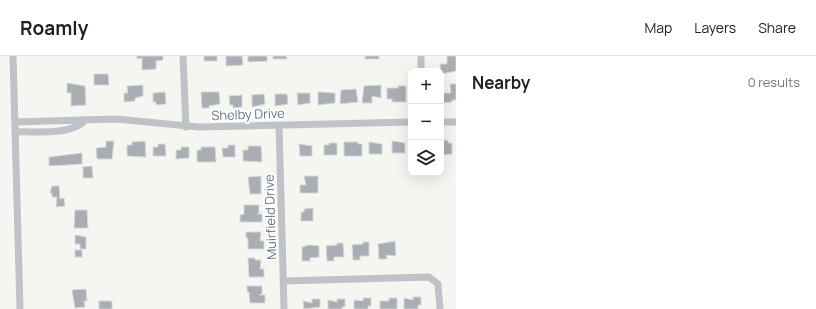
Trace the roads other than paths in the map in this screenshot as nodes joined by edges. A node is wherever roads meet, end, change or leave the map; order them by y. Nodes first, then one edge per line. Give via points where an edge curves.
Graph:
1 (13, 56) edge
2 (183, 56) edge
3 (421, 56) edge
4 (421, 68) edge
5 (86, 120) junction
6 (15, 122) junction
7 (408, 122) edge
8 (444, 122) edge
9 (456, 122) edge
10 (279, 125) junction
11 (186, 126) junction
12 (15, 132) junction
13 (284, 280) junction
14 (20, 309) edge
15 (284, 309) edge
16 (440, 309) edge

1 - 6 street
2 - 11 street
3 - 4 street
5 - 6 street, Shelby Drive
5 - 11 street, Shelby Drive via 116,119
5 - 12 street, Shelby Drive via 81,125 65,130
6 - 12 street
7 - 10 street, Shelby Drive
8 - 9 street
10 - 11 street, Shelby Drive
10 - 13 street, Muirfield Drive
12 - 14 street
13 - 15 street, Muirfield Drive
13 - 16 street via 426,276 434,279 440,291

